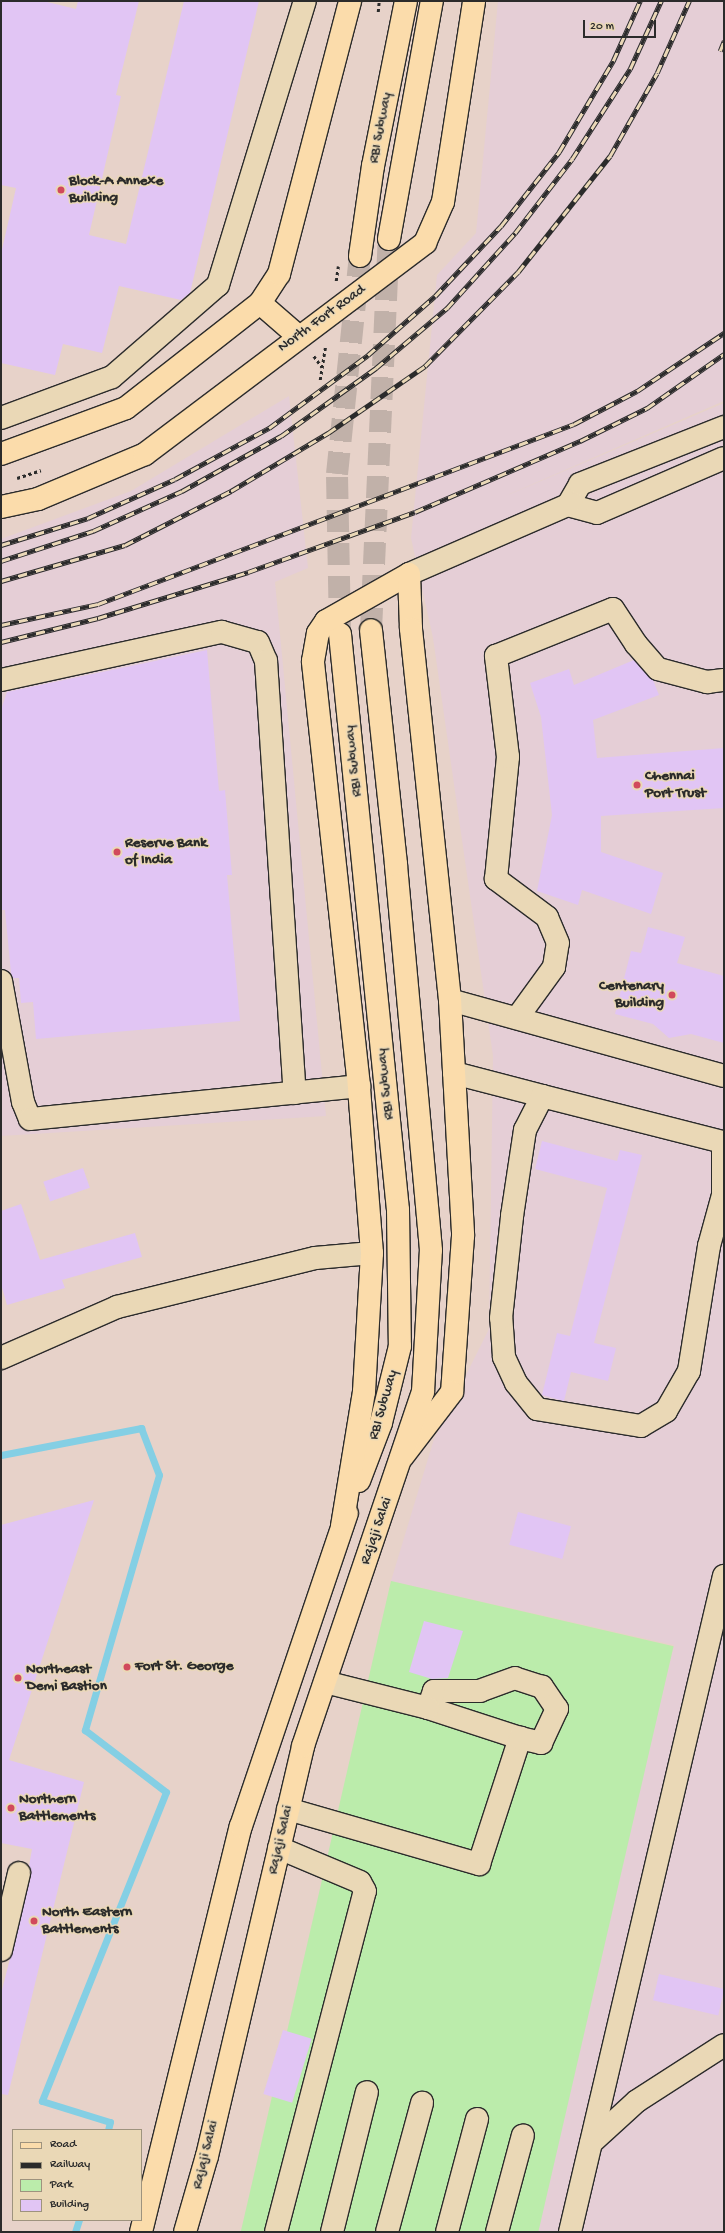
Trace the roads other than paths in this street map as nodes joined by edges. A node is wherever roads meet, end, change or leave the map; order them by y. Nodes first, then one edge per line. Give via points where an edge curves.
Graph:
1 (305, 1) edge
2 (350, 1) edge
3 (406, 1) edge
4 (432, 1) edge
5 (474, 1) edge
6 (389, 239) tunnel mouth
7 (360, 256) tunnel mouth
8 (260, 304) junction
9 (298, 336) junction
10 (1, 418) edge
11 (724, 427) edge
12 (1, 454) edge
13 (724, 458) edge
14 (568, 505) junction
15 (1, 507) edge
16 (410, 574) junction
17 (371, 630) tunnel mouth
18 (340, 634) tunnel mouth
19 (1, 680) edge
20 (724, 680) edge
21 (1, 981) edge
22 (450, 1000) junction
23 (517, 1018) junction
24 (454, 1073) junction
25 (724, 1076) edge
26 (359, 1086) junction
27 (295, 1093) junction
28 (542, 1096) junction
29 (724, 1142) edge
30 (372, 1253) junction
31 (1, 1358) edge
32 (403, 1456) junction
33 (342, 1526) junction
34 (724, 1576) edge
35 (325, 1682) junction
36 (428, 1708) junction
37 (520, 1738) junction
38 (288, 1808) junction
39 (279, 1848) junction
40 (18, 1873) dead end
41 (1, 1950) edge
42 (724, 2045) edge
43 (367, 2092) dead end
44 (422, 2103) dead end
45 (478, 2119) dead end
46 (523, 2135) dead end
47 (591, 2143) junction
48 (141, 2232) edge
49 (185, 2232) edge
50 (276, 2232) edge
51 (332, 2232) edge
52 (387, 2232) edge
53 (447, 2232) edge
54 (497, 2232) edge
55 (570, 2232) edge

1 - 10 street via 218,285 112,377
2 - 8 main road via 279,274
3 - 7 main road, RBI Subway via 373,166
4 - 6 main road, RBI Subway
5 - 9 main road, North Fort Road via 443,202 425,243
8 - 9 main road
8 - 12 main road via 126,408
9 - 15 main road, North Fort Road via 145,454 38,499
11 - 14 street via 580,484
13 - 14 street via 597,513
14 - 16 street
16 - 22 main road via 411,629
16 - 26 main road via 326,621 314,646 313,661
17 - 32 main road, RBI Subway via 396,864 431,1250 423,1392
18 - 33 main road, RBI Subway via 398,1210 400,1346 381,1423
19 - 27 street via 222,632 258,642 266,661
20 - 23 street via 707,682 658,669 636,644 613,609 496,656 508,757 496,879 547,917 558,943 554,967
21 - 27 street via 23,1102 30,1119
22 - 23 street
22 - 24 main road
23 - 25 street
24 - 28 street
24 - 32 main road via 463,1236 452,1392
26 - 27 street
26 - 30 main road
28 - 29 street
28 - 29 street via 525,1130 501,1318 504,1356 516,1383 537,1409 641,1426 666,1411 689,1371 708,1246 723,1195
30 - 31 street via 315,1258 118,1307
30 - 33 main road via 364,1392
32 - 35 main road, Rajaji Salai
33 - 48 main road via 241,1826
34 - 47 street
35 - 36 street
35 - 38 main road, Rajaji Salai via 302,1746
36 - 37 street
36 - 37 street via 434,1691 480,1691 515,1678 542,1687 557,1709 541,1743
37 - 38 street via 479,1864
38 - 39 main road, Rajaji Salai
39 - 49 main road, Rajaji Salai
39 - 50 street via 360,1882 365,1891
40 - 41 street
42 - 47 street via 636,2101
43 - 51 street
44 - 52 street
45 - 53 street
46 - 54 street
47 - 55 street

